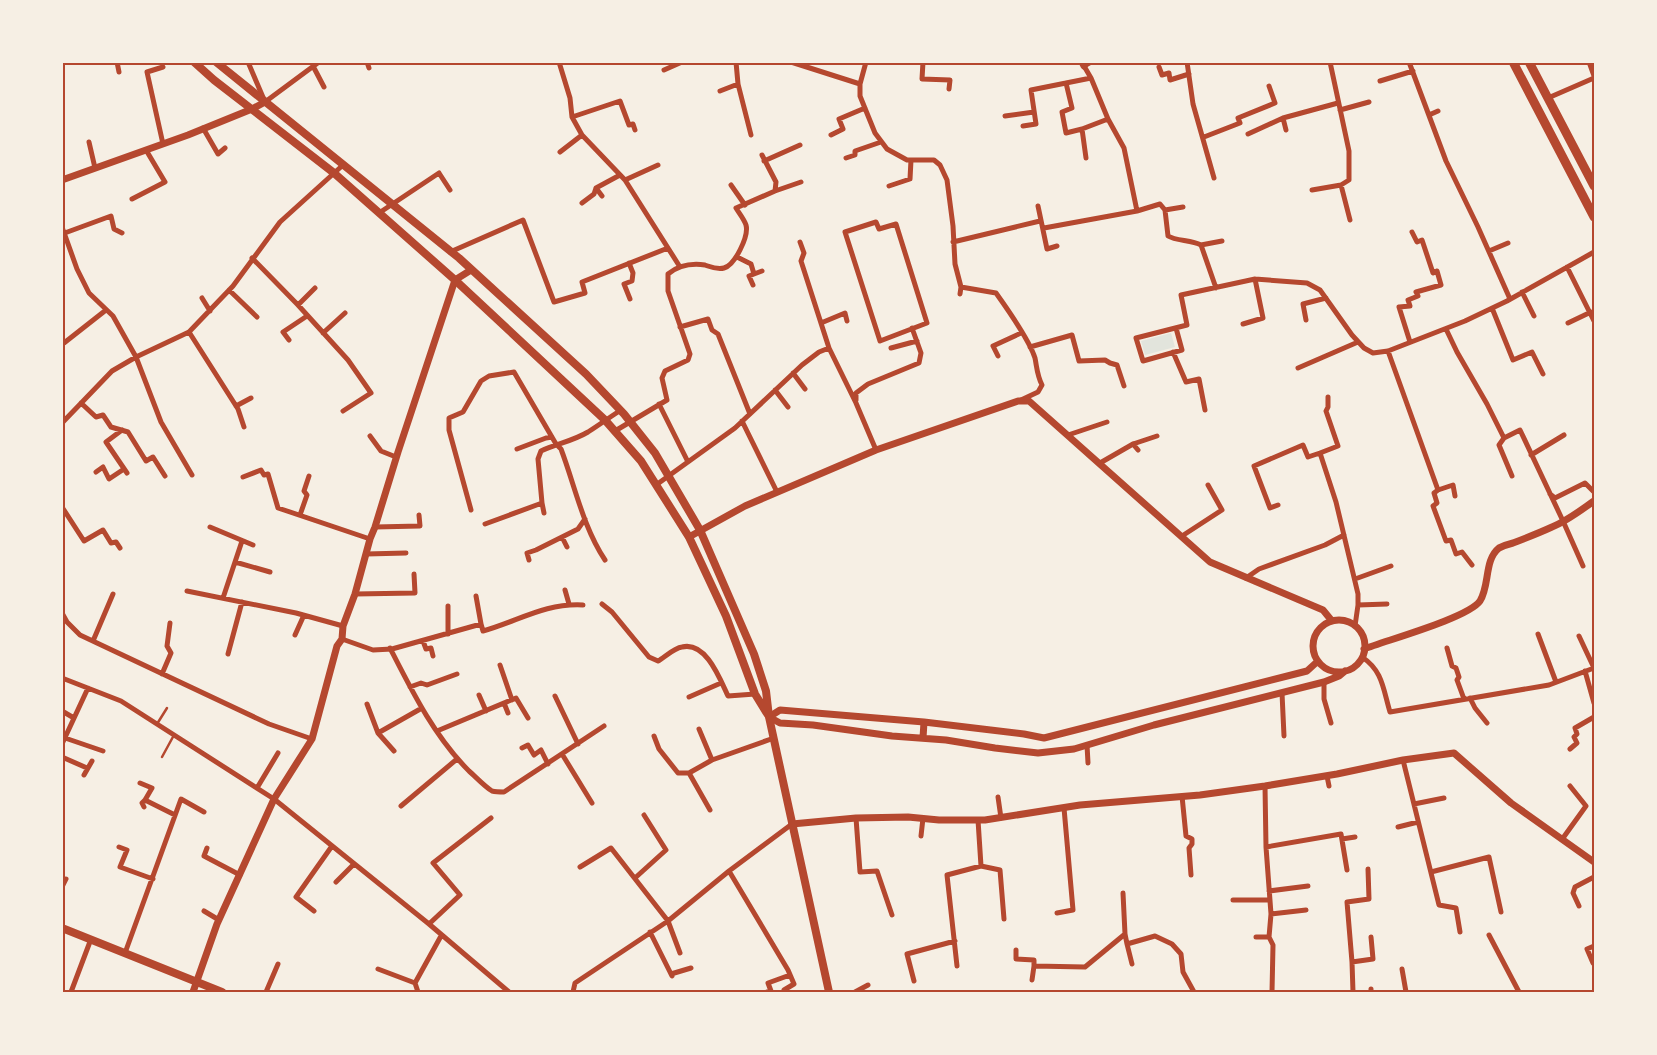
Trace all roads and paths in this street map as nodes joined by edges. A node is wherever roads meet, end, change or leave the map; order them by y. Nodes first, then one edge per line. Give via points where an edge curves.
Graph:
1 (117, 62) edge
2 (194, 62) edge
3 (216, 62) edge
4 (248, 62) edge
5 (319, 62) edge
6 (559, 62) edge
7 (682, 62) edge
8 (736, 62) edge
9 (791, 62) edge
10 (866, 62) edge
11 (923, 62) edge
12 (1187, 62) edge
13 (1330, 62) edge
14 (1409, 62) edge
15 (1513, 62) edge
16 (1529, 62) edge
17 (1589, 62) edge
18 (803, 64) edge
19 (1086, 64) edge
20 (313, 66) junction
21 (163, 67) dead end
22 (1159, 67) dead end
23 (664, 70) dead end
24 (1413, 71) junction
25 (119, 72) dead end
26 (1188, 74) junction
27 (1594, 77) edge
28 (1091, 78) junction
29 (1380, 81) dead end
30 (1066, 82) junction
31 (738, 84) junction
32 (860, 84) junction
33 (324, 86) dead end
34 (1269, 86) dead end
35 (949, 89) dead end
36 (720, 91) dead end
37 (1548, 98) junction
38 (264, 102) junction
39 (1369, 102) dead end
40 (1338, 103) junction
41 (865, 108) junction
42 (252, 109) junction
43 (1340, 110) junction
44 (1438, 111) dead end
45 (1034, 112) junction
46 (1429, 115) junction
47 (1005, 116) dead end
48 (572, 117) junction
49 (1283, 118) junction
50 (1108, 119) junction
51 (1561, 124) junction
52 (1023, 126) dead end
53 (203, 128) junction
54 (635, 130) dead end
55 (1082, 130) junction
56 (1286, 130) dead end
57 (1549, 130) junction
58 (1248, 134) dead end
59 (582, 135) junction
60 (751, 135) dead end
61 (831, 135) dead end
62 (1204, 137) junction
63 (89, 142) dead end
64 (882, 142) junction
65 (163, 144) junction
66 (800, 145) dead end
67 (225, 148) dead end
68 (146, 150) junction
69 (560, 152) dead end
70 (762, 155) dead end
71 (846, 158) dead end
72 (1086, 158) dead end
73 (911, 160) junction
74 (764, 161) junction
75 (658, 165) dead end
76 (343, 166) junction
77 (95, 168) junction
78 (334, 173) junction
79 (620, 175) junction
80 (1214, 178) dead end
81 (62, 180) edge
82 (625, 180) junction
83 (801, 182) dead end
84 (1341, 184) junction
85 (731, 185) dead end
86 (889, 186) dead end
87 (1594, 186) edge
88 (596, 188) junction
89 (450, 190) dead end
90 (1312, 190) dead end
91 (775, 191) junction
92 (602, 196) dead end
93 (132, 199) dead end
94 (582, 203) dead end
95 (391, 204) junction
96 (745, 205) junction
97 (1038, 206) dead end
98 (1183, 207) dead end
99 (1165, 210) junction
100 (1137, 211) junction
101 (379, 212) junction
102 (1594, 217) edge
103 (1350, 220) dead end
104 (1040, 221) junction
105 (1044, 228) junction
106 (63, 231) edge
107 (1412, 232) dead end
108 (122, 233) dead end
109 (1222, 241) dead end
110 (800, 242) dead end
111 (953, 242) junction
112 (1508, 243) dead end
113 (1201, 245) junction
114 (1057, 246) dead end
115 (668, 248) junction
116 (1489, 251) junction
117 (450, 252) junction
118 (1594, 252) edge
119 (737, 257) junction
120 (252, 258) junction
121 (629, 263) junction
122 (1567, 267) junction
123 (677, 268) junction
124 (471, 270) junction
125 (762, 271) dead end
126 (754, 274) junction
127 (1255, 279) junction
128 (455, 280) junction
129 (752, 285) dead end
130 (961, 287) junction
131 (315, 288) dead end
132 (1216, 288) junction
133 (229, 290) junction
134 (1522, 292) junction
135 (960, 294) dead end
136 (202, 298) dead end
137 (1326, 298) junction
138 (630, 299) dead end
139 (1510, 299) junction
140 (298, 305) junction
141 (1492, 308) junction
142 (106, 310) junction
143 (210, 311) junction
144 (1591, 312) junction
145 (345, 313) dead end
146 (307, 316) junction
147 (1534, 316) dead end
148 (257, 317) dead end
149 (1306, 320) dead end
150 (1594, 320) edge
151 (846, 321) dead end
152 (821, 323) junction
153 (1568, 323) dead end
154 (1243, 324) dead end
155 (680, 327) junction
156 (912, 328) junction
157 (1176, 328) junction
158 (1446, 329) junction
159 (189, 332) junction
160 (323, 333) junction
161 (1021, 334) junction
162 (62, 340) edge
163 (289, 340) dead end
164 (917, 341) junction
165 (1358, 342) junction
166 (1410, 342) junction
167 (1030, 347) junction
168 (829, 348) junction
169 (891, 348) dead end
170 (1388, 351) junction
171 (1173, 352) junction
172 (998, 356) dead end
173 (136, 357) junction
174 (1298, 368) dead end
175 (793, 373) junction
176 (1543, 374) dead end
177 (1124, 386) dead end
178 (805, 389) dead end
179 (776, 390) junction
180 (1328, 397) dead end
181 (251, 398) dead end
182 (1018, 401) junction
183 (856, 402) junction
184 (81, 403) junction
185 (659, 404) junction
186 (236, 406) junction
187 (788, 407) dead end
188 (621, 410) junction
189 (1205, 410) dead end
190 (343, 411) dead end
191 (750, 414) junction
192 (606, 420) junction
193 (630, 421) junction
194 (742, 421) junction
195 (1107, 422) dead end
196 (62, 423) edge
197 (244, 427) dead end
198 (122, 430) junction
199 (615, 431) junction
200 (1068, 435) junction
201 (1564, 435) dead end
202 (370, 436) dead end
203 (1156, 436) dead end
204 (552, 437) junction
205 (1504, 438) junction
206 (556, 444) junction
207 (1133, 444) junction
208 (517, 449) dead end
209 (876, 450) junction
210 (1138, 450) dead end
211 (1320, 453) junction
212 (1531, 455) junction
213 (396, 457) junction
214 (688, 462) junction
215 (1100, 463) junction
216 (96, 472) dead end
217 (192, 475) dead end
218 (165, 476) dead end
219 (309, 476) dead end
220 (668, 476) junction
221 (1512, 476) dead end
222 (243, 477) dead end
223 (656, 484) junction
224 (1208, 485) dead end
225 (1438, 490) junction
226 (777, 492) junction
227 (1594, 492) edge
228 (1549, 494) junction
229 (1455, 496) dead end
230 (1594, 501) edge
231 (542, 503) junction
232 (1278, 505) dead end
233 (62, 507) edge
234 (471, 510) dead end
235 (544, 513) dead end
236 (300, 515) junction
237 (419, 515) dead end
238 (585, 519) junction
239 (1563, 521) junction
240 (485, 524) dead end
241 (210, 527) dead end
242 (375, 527) junction
243 (700, 530) junction
244 (1344, 535) junction
245 (1182, 536) junction
246 (562, 537) junction
247 (689, 537) junction
248 (370, 539) junction
249 (242, 541) junction
250 (253, 545) dead end
251 (567, 547) dead end
252 (120, 548) dead end
253 (406, 553) dead end
254 (366, 554) junction
255 (530, 560) dead end
256 (605, 560) dead end
257 (235, 562) junction
258 (1472, 565) dead end
259 (1391, 566) dead end
260 (1583, 566) dead end
261 (270, 572) dead end
262 (414, 574) dead end
263 (1246, 578) junction
264 (1355, 579) junction
265 (565, 590) dead end
266 (187, 591) dead end
267 (113, 594) dead end
268 (355, 594) junction
269 (476, 596) dead end
270 (223, 598) junction
271 (242, 602) junction
272 (569, 604) junction
273 (602, 604) dead end
274 (1387, 604) dead end
275 (583, 605) dead end
276 (1358, 605) junction
277 (448, 606) dead end
278 (62, 613) edge
279 (304, 615) junction
280 (1332, 621) junction
281 (170, 623) dead end
282 (481, 624) junction
283 (343, 626) junction
284 (1355, 626) junction
285 (448, 634) junction
286 (1538, 634) dead end
287 (295, 635) dead end
288 (1579, 636) dead end
289 (342, 639) junction
290 (93, 641) junction
291 (423, 641) junction
292 (390, 648) junction
293 (1446, 648) dead end
294 (1364, 649) junction
295 (228, 654) dead end
296 (432, 656) dead end
297 (1362, 657) junction
298 (1318, 661) junction
299 (500, 665) dead end
300 (1594, 668) edge
301 (1345, 671) junction
302 (1585, 672) junction
303 (162, 674) junction
304 (457, 674) dead end
305 (62, 678) edge
306 (1324, 682) junction
307 (1556, 682) junction
308 (721, 683) junction
309 (410, 686) junction
310 (88, 688) junction
311 (1282, 693) junction
312 (755, 694) junction
313 (479, 695) dead end
314 (555, 696) dead end
315 (689, 697) dead end
316 (1467, 698) junction
317 (512, 700) junction
318 (1594, 703) edge
319 (367, 704) dead end
320 (504, 704) junction
321 (167, 708) dead end
322 (422, 708) junction
323 (62, 711) edge
324 (486, 711) junction
325 (508, 713) dead end
326 (769, 717) junction
327 (1594, 717) edge
328 (74, 718) junction
329 (528, 718) dead end
330 (924, 722) junction
331 (1487, 723) dead end
332 (157, 724) junction
333 (1331, 724) dead end
334 (604, 726) dead end
335 (699, 729) dead end
336 (437, 731) junction
337 (378, 733) junction
338 (174, 735) junction
339 (654, 736) dead end
340 (1284, 736) dead end
341 (65, 738) junction
342 (774, 738) junction
343 (923, 738) junction
344 (312, 739) junction
345 (62, 744) edge
346 (578, 744) junction
347 (1087, 745) junction
348 (522, 748) dead end
349 (1570, 749) dead end
350 (103, 751) dead end
351 (394, 751) dead end
352 (278, 753) dead end
353 (562, 754) junction
354 (62, 757) edge
355 (162, 757) dead end
356 (457, 759) junction
357 (712, 760) junction
358 (1403, 760) junction
359 (92, 761) dead end
360 (1088, 762) dead end
361 (548, 764) junction
362 (87, 768) junction
363 (689, 773) junction
364 (84, 775) dead end
365 (1327, 776) junction
366 (140, 783) dead end
367 (1265, 786) junction
368 (1329, 786) dead end
369 (1570, 786) dead end
370 (257, 788) junction
371 (1182, 796) junction
372 (998, 797) dead end
373 (1444, 798) dead end
374 (274, 799) junction
375 (145, 800) junction
376 (592, 803) dead end
377 (1414, 804) junction
378 (401, 806) dead end
379 (144, 807) dead end
380 (1064, 808) junction
381 (710, 810) dead end
382 (204, 812) dead end
383 (175, 815) junction
384 (644, 815) dead end
385 (491, 818) dead end
386 (856, 818) junction
387 (923, 818) junction
388 (1001, 818) junction
389 (978, 820) junction
390 (1418, 822) junction
391 (792, 824) junction
392 (1398, 827) dead end
393 (921, 836) dead end
394 (1355, 837) dead end
395 (1563, 838) junction
396 (1342, 839) junction
397 (120, 846) dead end
398 (332, 846) junction
399 (1266, 847) junction
400 (208, 848) dead end
401 (1594, 862) edge
402 (354, 864) junction
403 (981, 866) junction
404 (580, 867) dead end
405 (1368, 869) dead end
406 (1347, 870) dead end
407 (729, 871) junction
408 (1431, 872) junction
409 (240, 875) junction
410 (1191, 875) dead end
411 (1594, 877) edge
412 (635, 878) junction
413 (66, 879) dead end
414 (153, 879) junction
415 (336, 882) dead end
416 (1308, 886) dead end
417 (62, 887) edge
418 (1269, 891) junction
419 (1123, 893) dead end
420 (1233, 900) dead end
421 (1270, 900) junction
422 (1579, 906) dead end
423 (1306, 910) dead end
424 (204, 911) dead end
425 (314, 911) dead end
426 (1501, 912) dead end
427 (1057, 913) dead end
428 (1271, 914) junction
429 (892, 915) dead end
430 (1004, 919) dead end
431 (219, 920) junction
432 (668, 920) junction
433 (429, 924) junction
434 (62, 928) edge
435 (650, 932) junction
436 (1460, 932) dead end
437 (1125, 934) junction
438 (1489, 935) dead end
439 (440, 936) junction
440 (1256, 937) dead end
441 (1269, 938) junction
442 (1371, 938) dead end
443 (91, 939) junction
444 (955, 942) junction
445 (1127, 944) junction
446 (1594, 946) edge
447 (1016, 950) dead end
448 (126, 953) junction
449 (680, 953) dead end
450 (1352, 962) junction
451 (1594, 963) edge
452 (278, 964) dead end
453 (1132, 964) dead end
454 (957, 966) dead end
455 (1034, 966) junction
456 (691, 968) dead end
457 (378, 969) dead end
458 (1402, 969) dead end
459 (790, 975) junction
460 (1032, 980) dead end
461 (914, 981) dead end
462 (197, 982) junction
463 (415, 983) junction
464 (868, 985) dead end
465 (71, 992) edge
466 (193, 992) edge
467 (222, 992) edge
468 (266, 992) edge
469 (418, 992) edge
470 (509, 992) edge
471 (573, 992) edge
472 (767, 992) edge
473 (785, 992) edge
474 (829, 992) edge
475 (855, 992) edge
476 (1194, 992) edge
477 (1272, 992) edge
478 (1353, 992) edge
479 (1406, 992) edge
480 (1519, 992) edge

1 - 25 street
2 - 42 main road
3 - 38 main road
4 - 38 street
5 - 20 street
6 - 48 street
7 - 23 street
8 - 31 street
9 - 18 street
10 - 32 street
11 - 35 street via 922,79 950,80
12 - 26 street
13 - 40 street
14 - 24 street
15 - 57 main road
16 - 37 main road
17 - 27 street
18 - 32 street
19 - 28 street
20 - 33 street
20 - 38 street
21 - 65 street via 147,72
22 - 26 street via 1162,75 1168,73 1170,80
24 - 29 street
24 - 46 street
26 - 62 street via 1193,104
27 - 37 street
28 - 30 street
28 - 50 street
30 - 45 street via 1031,90
30 - 55 street via 1072,108 1062,112 1066,133
31 - 36 street
31 - 60 street
32 - 41 street
34 - 62 street via 1275,104 1238,118 1240,123
37 - 51 main road
38 - 42 street
38 - 76 main road
39 - 43 street
40 - 43 street
40 - 49 street
41 - 61 street via 839,119 843,129
41 - 64 street
42 - 53 street
42 - 78 main road
43 - 84 street via 1349,151 1349,180
44 - 46 street
45 - 47 street
45 - 52 street via 1036,124
46 - 116 street via 1446,161
48 - 54 street via 620,101 629,126 634,124
48 - 59 street
49 - 56 street
49 - 58 street
50 - 55 street
50 - 100 street via 1124,148
51 - 57 main road
51 - 87 main road
53 - 65 street
53 - 67 street via 218,154
55 - 72 street
57 - 102 main road
59 - 69 street
59 - 79 street
62 - 80 street
63 - 77 street
64 - 71 street via 855,151 855,155
64 - 73 street via 887,149
65 - 68 street
66 - 74 street
68 - 77 street
68 - 93 street via 165,182
70 - 74 street
73 - 86 street via 910,179
73 - 111 street via 934,160 940,165 947,180
74 - 91 street via 776,182
75 - 82 street
76 - 78 street
76 - 95 main road
77 - 81 street
78 - 101 main road
78 - 120 street via 280,222
79 - 82 street
79 - 88 street
82 - 115 street
83 - 91 street
84 - 90 street
84 - 103 street
85 - 96 street
88 - 92 street
88 - 94 street via 594,194
89 - 95 street via 440,173
91 - 96 street
95 - 101 street
95 - 117 main road
96 - 119 street via 736,208 746,226
97 - 104 street
98 - 99 street
99 - 100 street via 1160,204
99 - 113 street via 1168,236
100 - 105 street
101 - 128 main road
104 - 105 street
104 - 111 street
105 - 114 street via 1047,249
106 - 108 street via 111,216 114,229
106 - 142 street via 76,269 89,292
107 - 166 street via 1416,242 1422,240 1440,285 1416,292 1418,296 1408,300 1410,306 1399,307
109 - 113 street
110 - 152 street via 804,252 801,261
111 - 130 street
112 - 116 street
113 - 132 street
115 - 121 street
115 - 123 street
116 - 139 street
117 - 121 street via 523,220 554,302 585,293 582,282
117 - 124 main road
118 - 122 street
119 - 123 street via 726,268 689,264
119 - 126 street via 751,264
120 - 133 street
120 - 140 street
121 - 138 street via 632,281 624,284
122 - 134 street
122 - 144 street
123 - 155 street via 668,274 668,291
124 - 128 street
124 - 188 main road
125 - 126 street
126 - 129 street via 749,276
127 - 132 street
127 - 137 street via 1307,283 1320,290
127 - 154 street via 1263,318
128 - 192 main road
128 - 213 street
130 - 135 street
130 - 161 street via 996,293
131 - 140 street
132 - 157 street via 1181,295 1187,325
133 - 143 street
133 - 148 street
134 - 139 street
134 - 147 street
136 - 143 street
137 - 149 street via 1303,304
137 - 165 street
139 - 141 street
140 - 146 street
141 - 158 street
141 - 176 street via 1514,360 1532,352
142 - 162 street via 64,343
142 - 173 street via 113,316
143 - 159 street
144 - 150 street
144 - 153 street
145 - 160 street
146 - 160 street
146 - 163 street via 283,332
151 - 152 street via 845,313
152 - 168 street
155 - 185 street via 690,354 688,360 665,371 662,378 667,400
155 - 191 street via 708,319 712,330 718,334
156 - 156 street via 927,323 896,224 879,229 876,222 845,232 880,341
156 - 164 street
157 - 171 street via 1182,350
157 - 171 street via 1136,338 1143,361
158 - 166 street
158 - 205 street
159 - 173 street
159 - 186 street
160 - 190 street via 348,360 371,393
161 - 167 street
161 - 172 street via 993,346
164 - 169 street
164 - 183 street via 921,353 919,363 868,384 856,393
165 - 170 street via 1373,353
165 - 174 street
166 - 170 street
167 - 177 street via 1072,335 1079,360 1105,360 1117,365
167 - 182 street via 1042,385 1038,392
168 - 175 street
168 - 183 street
170 - 225 street
171 - 189 street via 1186,382 1199,379
173 - 184 street via 112,371
173 - 217 street via 161,422
175 - 178 street
175 - 179 street
179 - 187 street
179 - 191 street
180 - 211 street via 1326,411 1338,446
181 - 186 street
182 - 200 street via 1029,401
182 - 209 street
183 - 209 street
184 - 196 street
184 - 198 street via 96,417 103,415 111,427
185 - 193 street
185 - 214 street
186 - 197 street
188 - 192 street
188 - 193 main road
191 - 194 street
192 - 199 main road
192 - 206 street via 587,432
193 - 199 street
193 - 220 main road via 655,452
194 - 214 street
194 - 226 street
195 - 200 street
198 - 216 street via 106,442 125,471 109,479 103,467
198 - 218 street via 128,432 146,461 153,457
199 - 223 main road
200 - 215 street
201 - 212 street
202 - 213 street via 381,451
203 - 207 street
204 - 206 street
204 - 208 street
204 - 234 street via 514,372 488,376 481,381 463,412 449,418
205 - 212 street via 1520,430
205 - 221 street via 1499,445
206 - 231 street via 541,451 538,459
206 - 238 street via 562,449
207 - 210 street
207 - 215 street
209 - 226 street
211 - 232 street via 1308,457 1304,445 1254,466 1270,508
211 - 244 street
212 - 228 street
213 - 242 street
214 - 220 street
215 - 245 street
219 - 236 street via 304,491 309,494
220 - 223 street
220 - 243 main road
222 - 236 street via 261,470 264,475 268,474 278,508
223 - 247 main road
224 - 245 street via 1222,510
225 - 229 street via 1453,485
225 - 258 street via 1434,493 1438,503 1433,506 1446,541 1451,540 1456,554 1462,552
226 - 243 street
227 - 228 street via 1585,483 1555,498
228 - 239 street
230 - 239 street
231 - 235 street
231 - 240 street
233 - 252 street via 84,541 102,530 111,543 116,542
236 - 248 street
237 - 242 street via 420,526
238 - 246 street via 578,529
238 - 256 street
239 - 260 street
239 - 294 street via 1499,548 1491,558 1488,581 1477,605 1466,612
241 - 249 street
242 - 248 street
243 - 247 street
243 - 326 main road via 754,654 766,691
244 - 263 street via 1259,569
244 - 264 street
245 - 263 street via 1210,562
246 - 251 street
246 - 255 street via 527,553
247 - 312 main road via 726,616
248 - 254 street
249 - 250 street
249 - 257 street
253 - 254 street
254 - 268 street
257 - 261 street
257 - 270 street
259 - 264 street
262 - 268 street via 415,593
263 - 280 street via 1322,610
264 - 276 street
265 - 272 street
266 - 270 street
267 - 290 street
268 - 283 street
269 - 282 street
270 - 271 street
271 - 279 street
271 - 295 street
272 - 275 street
272 - 282 street via 534,611 483,631
273 - 308 street via 649,657 658,660 682,647 693,647 710,660
274 - 276 street
276 - 284 street
277 - 285 street
278 - 290 street via 80,635
279 - 283 street
279 - 287 street
280 - 284 street
280 - 298 street via 1316,632 1313,652
281 - 303 street via 167,646 171,653
282 - 285 street
283 - 289 street
284 - 294 street via 1364,640
285 - 291 street
286 - 307 street
288 - 300 street
289 - 292 street via 373,650
289 - 344 street via 337,646
290 - 303 street
291 - 292 street
291 - 296 street via 426,649 431,648
292 - 309 street
293 - 316 street
294 - 297 street
297 - 301 street
297 - 316 street via 1380,676 1390,712
298 - 301 street via 1330,670
298 - 330 street via 1307,671 1044,738
299 - 317 street
300 - 302 street
301 - 306 street
302 - 307 street
302 - 318 street
303 - 344 street via 269,724
304 - 309 street via 427,685
305 - 310 street
306 - 311 street
306 - 333 street via 1324,699
307 - 316 street
308 - 312 street via 728,696
308 - 315 street
309 - 322 street
310 - 328 street
310 - 332 street via 121,701
311 - 340 street
311 - 347 street
312 - 326 main road
313 - 324 street
314 - 346 street
316 - 331 street
317 - 320 street
317 - 329 street via 516,698
319 - 337 street
320 - 324 street
320 - 325 street
321 - 332 lane
322 - 336 street
322 - 337 street
323 - 328 street
324 - 336 street
326 - 330 street via 780,710
326 - 342 main road
326 - 343 street via 780,723
327 - 349 street via 1575,728 1577,743
328 - 341 street
330 - 343 street
332 - 338 street
334 - 346 street
335 - 357 street
336 - 356 street
337 - 351 street
338 - 355 lane
338 - 370 street
339 - 363 street via 659,749 678,774
341 - 345 street
341 - 350 street
342 - 357 street
342 - 391 main road
343 - 347 street via 1038,752
344 - 374 street
346 - 353 street
347 - 360 street
348 - 361 street via 528,745 534,755 542,750
352 - 370 street
353 - 361 street
353 - 376 street
354 - 362 street
356 - 361 street via 494,792 504,792
356 - 378 street
357 - 363 street
358 - 365 street
358 - 377 street
358 - 395 street via 1454,753 1512,803
359 - 362 street
362 - 364 street
363 - 381 street
365 - 367 street
365 - 368 street
366 - 375 street via 152,788
367 - 371 street
367 - 399 street
369 - 395 street via 1586,806
370 - 374 street
371 - 380 street
371 - 410 street via 1186,836 1192,838 1189,848
372 - 388 street
373 - 377 street
374 - 398 street
374 - 409 street
375 - 379 street via 142,803
375 - 383 street
377 - 390 street
380 - 388 street
380 - 427 street via 1073,910
382 - 383 street via 181,799
383 - 414 street
384 - 412 street via 666,850
385 - 433 street via 433,863 460,894
386 - 387 street
386 - 391 street
386 - 429 street via 860,872 877,871
387 - 389 street
387 - 393 street
388 - 389 street
389 - 403 street
390 - 392 street
390 - 408 street
391 - 407 street
391 - 474 main road
394 - 396 street
395 - 401 street
396 - 399 street via 1341,834
396 - 406 street
397 - 414 street via 127,850 120,867
398 - 402 street
398 - 425 street via 296,896
399 - 418 street
400 - 409 street via 204,856
402 - 415 street
402 - 433 street
403 - 430 street via 1000,870
403 - 444 street via 947,876
404 - 412 street via 611,848
405 - 450 street via 1369,899 1347,902
407 - 432 street
407 - 459 street
408 - 426 street via 1489,857
408 - 436 street via 1439,905 1456,908
409 - 431 street
411 - 422 street via 1575,887 1573,893
412 - 432 street
413 - 417 street
414 - 448 street
416 - 418 street
418 - 421 street
419 - 437 street
420 - 421 street
421 - 428 street
423 - 428 street
424 - 431 street
428 - 441 street
431 - 462 street
432 - 435 street
432 - 449 street
433 - 439 street
434 - 443 main road
435 - 456 street via 672,975
435 - 471 street via 575,983
437 - 445 street
437 - 455 street via 1085,967
438 - 480 street
439 - 463 street
439 - 470 street
440 - 441 street
441 - 477 street via 1272,945
442 - 450 street via 1373,959
443 - 448 main road
443 - 465 street
444 - 454 street
444 - 461 street via 908,954
445 - 453 street
445 - 476 street via 1155,936 1172,944 1181,954 1183,972
446 - 451 street via 1587,949
447 - 455 street via 1016,959 1034,960
448 - 462 main road
450 - 478 street
452 - 468 street
455 - 460 street
457 - 463 street
458 - 479 street
459 - 472 street via 768,983 771,991
459 - 473 street via 794,984
462 - 466 street
462 - 467 main road
463 - 469 street
464 - 475 street

